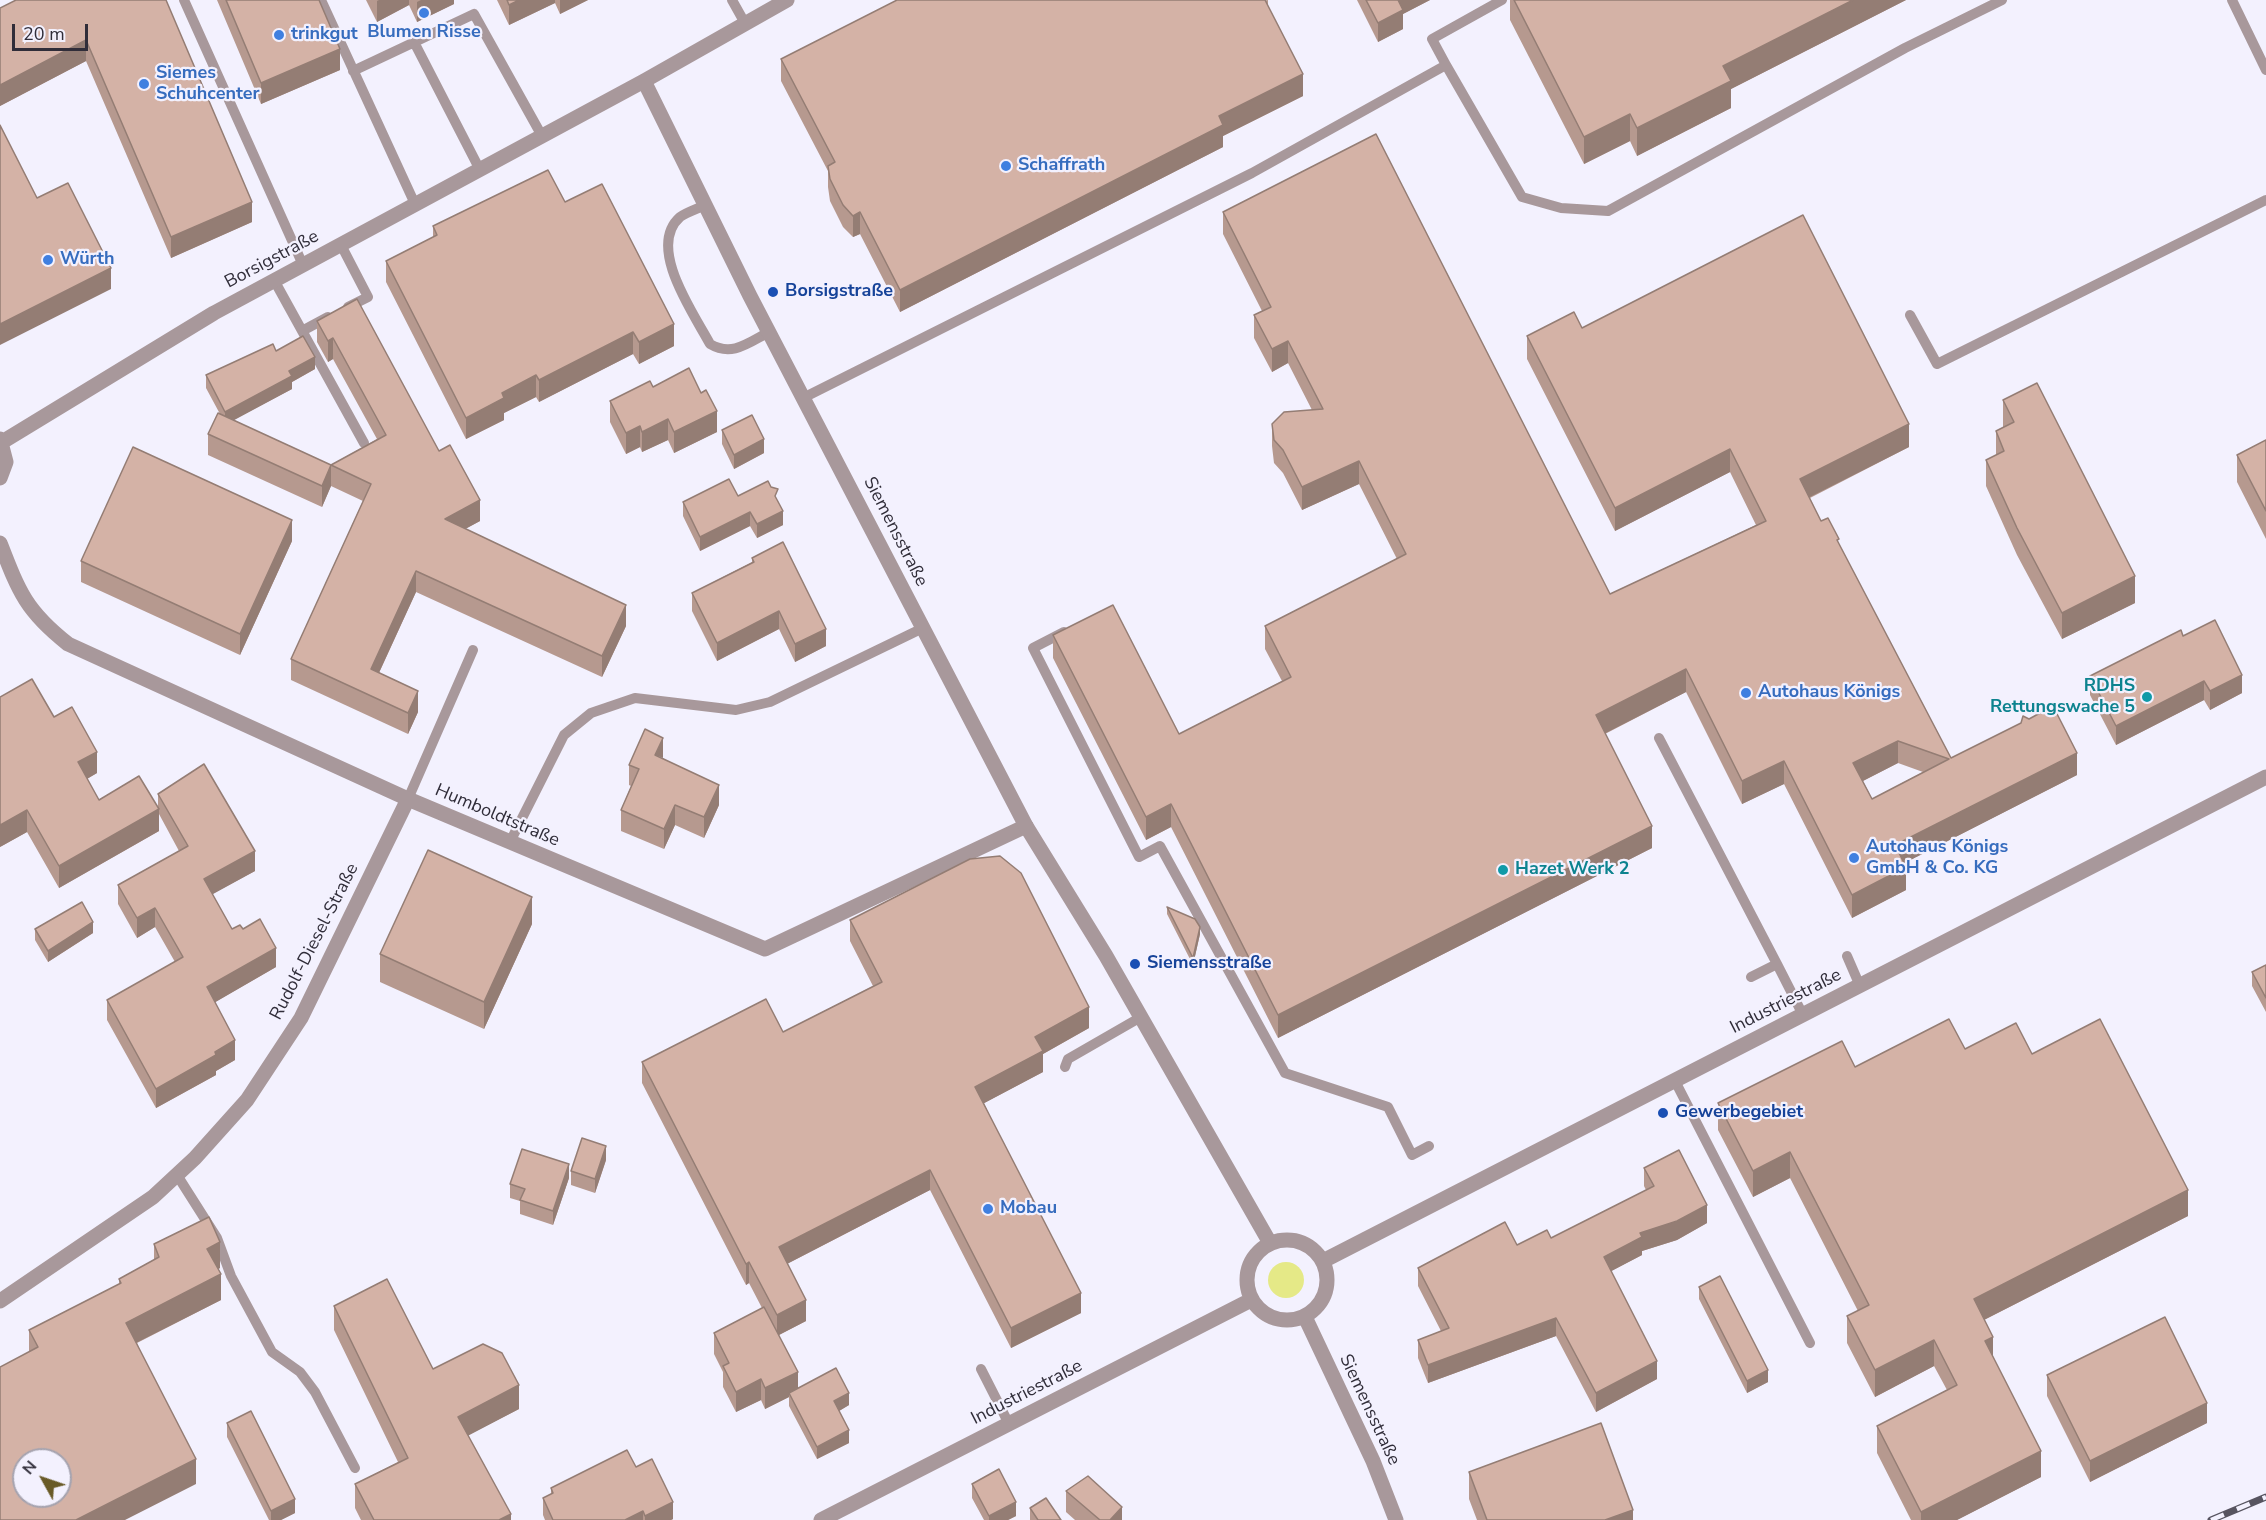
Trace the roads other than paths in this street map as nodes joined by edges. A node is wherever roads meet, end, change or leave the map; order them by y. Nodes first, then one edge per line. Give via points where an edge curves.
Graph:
1 (184, 0) edge
2 (321, 0) edge
3 (732, 0) edge
4 (787, 0) edge
5 (1502, 0) edge
6 (2002, 0) edge
7 (2232, 0) edge
8 (746, 25) junction
9 (414, 42) junction
10 (1446, 65) junction
11 (2266, 70) edge
12 (354, 71) junction
13 (644, 81) junction
14 (542, 136) junction
15 (480, 170) junction
16 (2266, 200) edge
17 (415, 204) junction
18 (705, 205) junction
19 (341, 245) junction
20 (303, 265) junction
21 (274, 280) junction
22 (1910, 315) dead end
23 (302, 331) junction
24 (769, 332) junction
25 (803, 398) junction
26 (1, 441) edge
27 (364, 443) dead end
28 (0, 478) edge
29 (0, 543) edge
30 (1075, 627) edge
31 (923, 628) junction
32 (473, 650) dead end
33 (1659, 738) dead end
34 (2266, 777) edge
35 (408, 799) junction
36 (1026, 826) junction
37 (510, 842) junction
38 (1847, 956) dead end
39 (1777, 964) junction
40 (1751, 977) dead end
41 (1860, 986) junction
42 (1803, 1015) junction
43 (1141, 1017) junction
44 (1065, 1067) dead end
45 (1675, 1081) junction
46 (1429, 1146) dead end
47 (177, 1175) junction
48 (1270, 1243) junction
49 (1323, 1261) junction
50 (1251, 1300) junction
51 (0, 1301) edge
52 (1305, 1317) junction
53 (1810, 1343) dead end
54 (981, 1369) dead end
55 (1009, 1424) junction
56 (355, 1468) dead end
57 (821, 1520) edge
58 (1396, 1520) edge

1 - 20 lane
2 - 12 lane
3 - 8 lane
4 - 8 street, Borsigstraße
5 - 10 lane via 1432,39
6 - 10 lane via 1905,48 1608,211 1561,208 1522,197
7 - 11 lane
8 - 13 street, Borsigstraße
9 - 12 lane
9 - 14 lane via 474,14
9 - 15 lane
10 - 25 lane via 1252,173
12 - 17 lane
13 - 14 street, Borsigstraße
13 - 18 street, Siemensstraße
14 - 15 street, Borsigstraße
15 - 17 street, Borsigstraße
16 - 22 lane via 1937,363
17 - 19 street, Borsigstraße
18 - 24 street, Siemensstraße
18 - 24 lane via 680,218 672,231 668,260 674,274 710,344 721,351 736,350
19 - 20 street, Borsigstraße
19 - 23 lane via 368,297
20 - 21 street, Borsigstraße
21 - 23 lane
21 - 26 street, Borsigstraße
23 - 27 lane
24 - 25 street, Siemensstraße
25 - 31 street, Siemensstraße
26 - 28 street, Borsigstraße via 6,462
29 - 35 street, Humboldtstraße via 19,591 41,622 68,644
30 - 46 lane via 1033,648 1139,857 1160,846 1285,1073 1388,1107 1412,1155
31 - 36 street, Siemensstraße
31 - 37 lane via 770,702 736,710 635,698 591,713 564,735
32 - 35 lane
33 - 39 lane
34 - 41 street, Industriestraße
35 - 37 street, Humboldtstraße
35 - 47 street, Rudolf-Diesel-Straße via 301,1018 247,1100
36 - 37 street, Humboldtstraße via 765,949
36 - 43 street, Siemensstraße
38 - 41 lane
39 - 40 lane
39 - 42 lane
41 - 42 street, Industriestraße
42 - 45 street, Industriestraße
43 - 44 lane via 1068,1059
43 - 48 street, Siemensstraße
45 - 49 street, Industriestraße
45 - 53 lane
47 - 51 street, Rudolf-Diesel-Straße via 153,1197
47 - 56 lane via 217,1238 231,1275 272,1352 300,1372 315,1392
48 - 49 street via 1290,1239 1310,1246
48 - 50 street via 1253,1257 1246,1278
49 - 52 street via 1328,1283 1321,1303
50 - 52 street via 1265,1315 1285,1321
50 - 55 street, Industriestraße
52 - 58 street, Siemensstraße via 1373,1461
54 - 55 lane
55 - 57 street, Industriestraße

